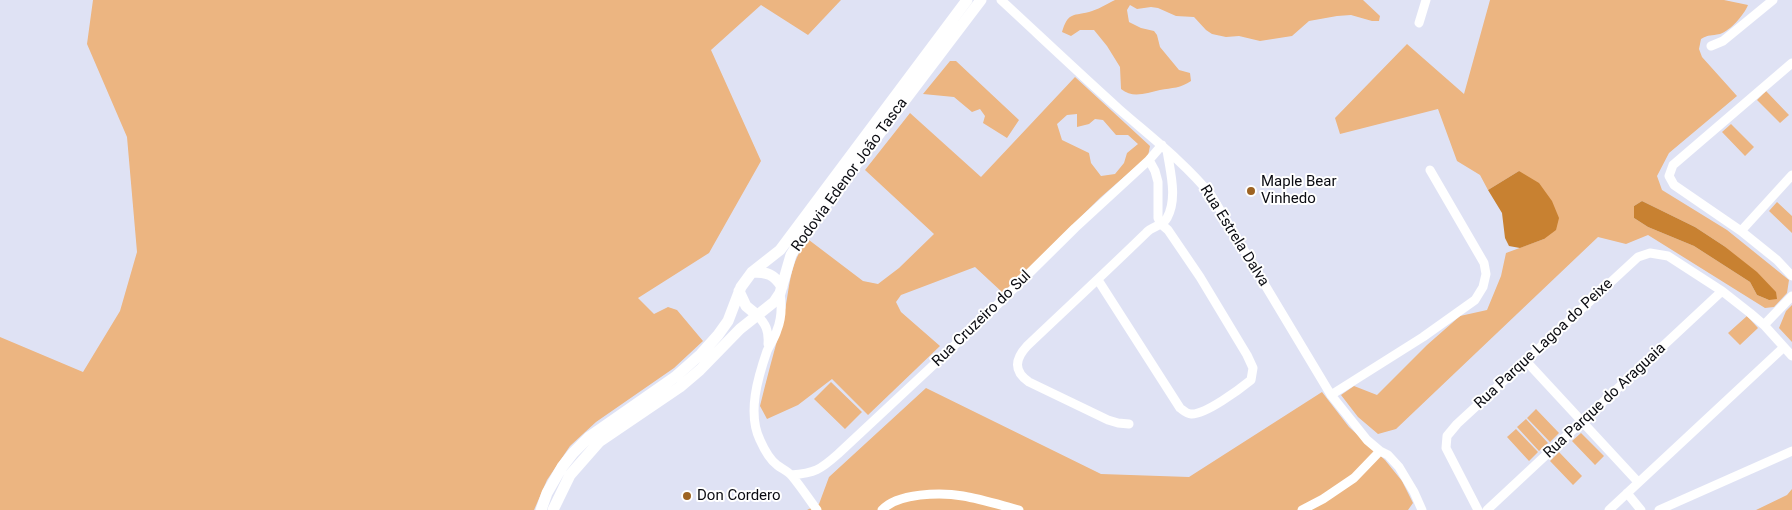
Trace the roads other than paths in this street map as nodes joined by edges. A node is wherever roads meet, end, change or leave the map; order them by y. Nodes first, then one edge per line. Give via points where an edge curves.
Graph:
1 (967, 0) edge
2 (980, 0) edge
3 (1000, 0) edge
4 (1426, 0) edge
5 (1773, 0) edge
6 (1419, 23) dead end
7 (1711, 46) dead end
8 (1792, 63) edge
9 (1164, 148) junction
10 (1149, 160) junction
11 (1430, 170) dead end
12 (1792, 175) edge
13 (1160, 224) junction
14 (1741, 230) junction
15 (752, 272) junction
16 (1792, 276) edge
17 (1098, 280) junction
18 (781, 290) junction
19 (739, 291) junction
20 (1722, 292) junction
21 (1792, 296) edge
22 (757, 315) junction
23 (1764, 325) junction
24 (1784, 347) junction
25 (768, 349) junction
26 (1792, 356) edge
27 (1526, 361) junction
28 (1330, 395) junction
29 (1582, 422) junction
30 (1130, 424) dead end
31 (1380, 451) junction
32 (1792, 451) edge
33 (791, 475) junction
34 (1638, 482) junction
35 (1627, 493) junction
36 (542, 510) edge
37 (553, 510) edge
38 (817, 510) edge
39 (882, 510) edge
40 (1019, 510) edge
41 (1302, 510) edge
42 (1422, 510) edge
43 (1478, 510) edge
44 (1488, 510) edge
45 (1609, 510) edge
46 (1641, 510) edge
47 (1659, 510) edge

1 - 15 main road, Rodovia Edenor João Tasca via 780,250
2 - 18 main road, Rodovia Edenor João Tasca via 805,232 791,255
3 - 9 street, Rua Estrela Dalva
4 - 6 street
5 - 7 street via 1723,41
8 - 14 street via 1673,165 1669,176 1680,190
9 - 10 street, Rua Cruzeiro do Sul
9 - 13 street via 1172,182 1172,198 1167,219
9 - 28 street, Rua Estrela Dalva via 1211,195
10 - 13 street via 1158,182
10 - 33 street, Rua Cruzeiro do Sul via 822,468 808,474
11 - 28 street via 1484,263 1483,287 1475,300 1445,322
12 - 14 street
13 - 17 street via 1148,230
13 - 17 street via 1168,230 1200,277 1247,355 1253,368 1251,380 1206,410 1186,412 1180,408
14 - 16 street
15 - 18 main road via 764,272 775,277
15 - 19 main road, Rodovia Edenor João Tasca
17 - 30 street via 1022,352 1018,358 1018,369 1028,382 1108,420
18 - 22 main road, Rodovia Edenor João Tasca via 774,302
18 - 25 street via 780,318
19 - 22 main road via 746,306
19 - 36 main road, Rodovia Edenor João Tasca via 728,321 702,354 589,437 573,453 547,493
20 - 23 street
20 - 27 street, Rua Parque Lagoa do Peixe via 1668,256 1650,252 1638,257
20 - 29 street, Rua Parque do Araguaia
21 - 23 street
22 - 25 street via 766,324
22 - 37 main road, Rodovia Edenor João Tasca via 680,388 599,442 570,475
23 - 24 street
24 - 26 street
24 - 34 street
25 - 33 street via 759,376 754,419 758,438 766,452
27 - 29 street
27 - 43 street, Rua Parque Lagoa do Peixe via 1451,430 1445,442
28 - 31 street, Rua Estrela Dalva
29 - 34 street
29 - 44 street, Rua Parque do Araguaia
31 - 41 street via 1354,478
31 - 42 street, Rua Estrela Dalva via 1399,467
32 - 47 street
33 - 38 street
34 - 35 street
35 - 45 street
35 - 46 street
39 - 40 street via 900,499 940,494

